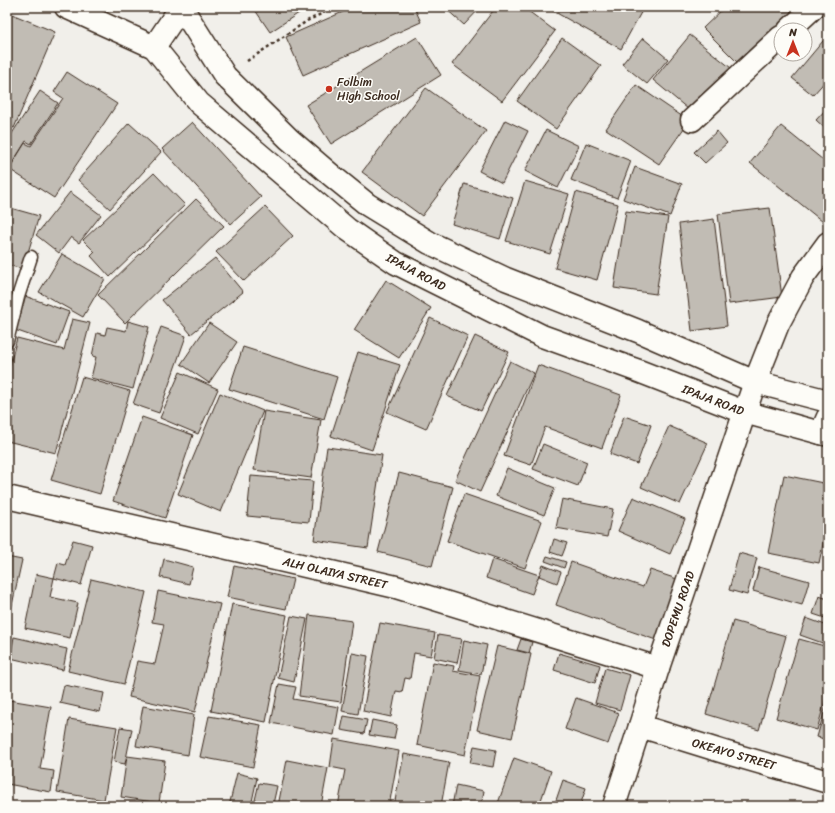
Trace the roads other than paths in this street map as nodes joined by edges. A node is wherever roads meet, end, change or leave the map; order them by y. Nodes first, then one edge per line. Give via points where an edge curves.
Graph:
1 (66, 7) edge
2 (181, 7) edge
3 (814, 7) edge
4 (798, 22) edge
5 (773, 44) edge
6 (154, 47) junction
7 (692, 120) dead end
8 (828, 243) edge
9 (31, 257) dead end
10 (7, 341) edge
11 (755, 382) junction
12 (828, 401) edge
13 (744, 412) junction
14 (826, 429) edge
15 (7, 496) edge
16 (658, 668) junction
17 (640, 726) junction
18 (828, 782) edge
19 (614, 806) edge

1 - 6 main road, IPAJA ROAD
2 - 6 main road
2 - 11 main road via 225,76 289,139 368,205 430,243 506,279
3 - 4 main road
5 - 7 main road
6 - 13 main road, IPAJA ROAD via 200,103 347,229 396,263 542,336
8 - 11 main road, DOPEMU ROAD via 803,278 785,310
9 - 10 lane
11 - 12 main road
11 - 13 main road, DOPEMU ROAD
13 - 14 main road, IPAJA ROAD
13 - 16 main road, DOPEMU ROAD
15 - 16 main road, ALH OLAIYA STREET via 396,587
16 - 17 main road, DOPEMU ROAD
17 - 18 main road, OKEAYO STREET
17 - 19 main road, DOPEMU ROAD

